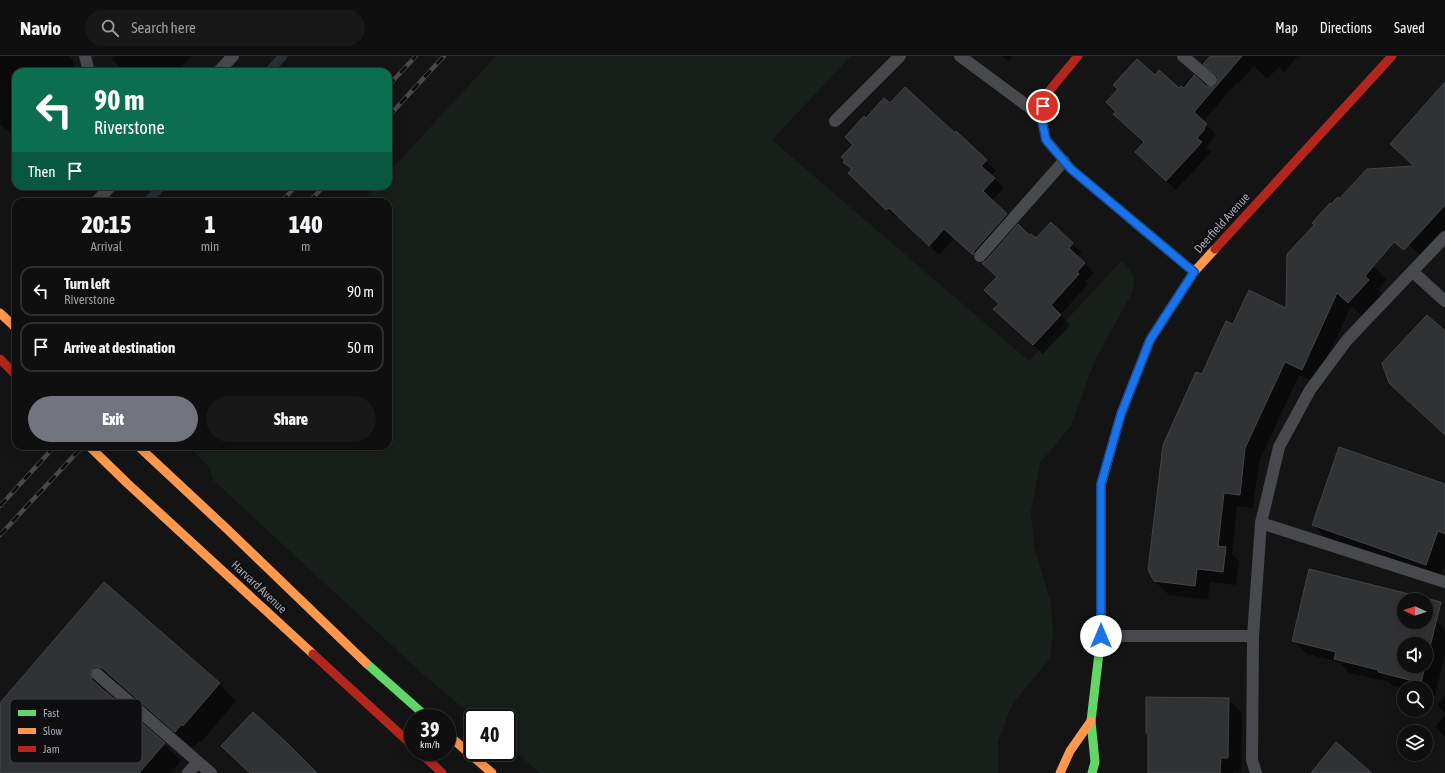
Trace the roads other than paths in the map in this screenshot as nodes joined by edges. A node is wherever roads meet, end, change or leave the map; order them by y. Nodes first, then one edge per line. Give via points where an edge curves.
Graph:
1 (85, 56) edge
2 (232, 56) edge
3 (900, 56) edge
4 (960, 56) edge
5 (1078, 56) edge
6 (1183, 56) edge
7 (1392, 56) edge
8 (88, 68) edge
9 (222, 68) edge
10 (1211, 80) dead end
11 (1041, 116) junction
12 (835, 121) dead end
13 (1064, 161) junction
14 (107, 190) edge
15 (100, 198) edge
16 (1445, 237) edge
17 (980, 256) dead end
18 (1194, 272) junction
19 (1413, 272) junction
20 (1445, 301) edge
21 (0, 312) edge
22 (12, 324) edge
23 (0, 359) edge
24 (12, 370) edge
25 (94, 450) edge
26 (142, 450) edge
27 (1261, 523) junction
28 (1445, 582) edge
29 (1101, 636) junction
30 (1253, 636) junction
31 (97, 674) dead end
32 (126, 699) edge
33 (418, 709) edge
34 (142, 713) edge
35 (1091, 721) junction
36 (404, 738) edge
37 (456, 742) edge
38 (429, 761) edge
39 (198, 762) junction
40 (188, 773) edge
41 (211, 773) edge
42 (442, 773) edge
43 (492, 773) edge
44 (1060, 773) edge
45 (1092, 773) edge
46 (1256, 773) edge

1 - 8 lane
2 - 9 lane
3 - 12 lane
4 - 11 lane
5 - 11 street via 1045,96
6 - 10 lane
7 - 18 street, Deerfield Avenue
11 - 13 street via 1046,140
13 - 17 lane
13 - 18 street
14 - 15 lane
16 - 19 lane
18 - 29 street, Deerfield Avenue via 1150,340 1121,414 1101,484
19 - 20 lane
19 - 27 lane via 1347,340 1310,390 1279,447
21 - 22 street
23 - 24 street
25 - 36 street, Harvard Avenue
26 - 33 street, Harvard Avenue
27 - 28 lane
27 - 30 lane
29 - 30 lane
29 - 35 street, Deerfield Avenue
30 - 46 lane via 1252,760
31 - 32 lane
34 - 39 lane
35 - 44 street, Deerfield Avenue via 1070,751
35 - 45 street, Deerfield Avenue via 1095,762
37 - 43 street
38 - 42 street
39 - 40 lane
39 - 41 lane

